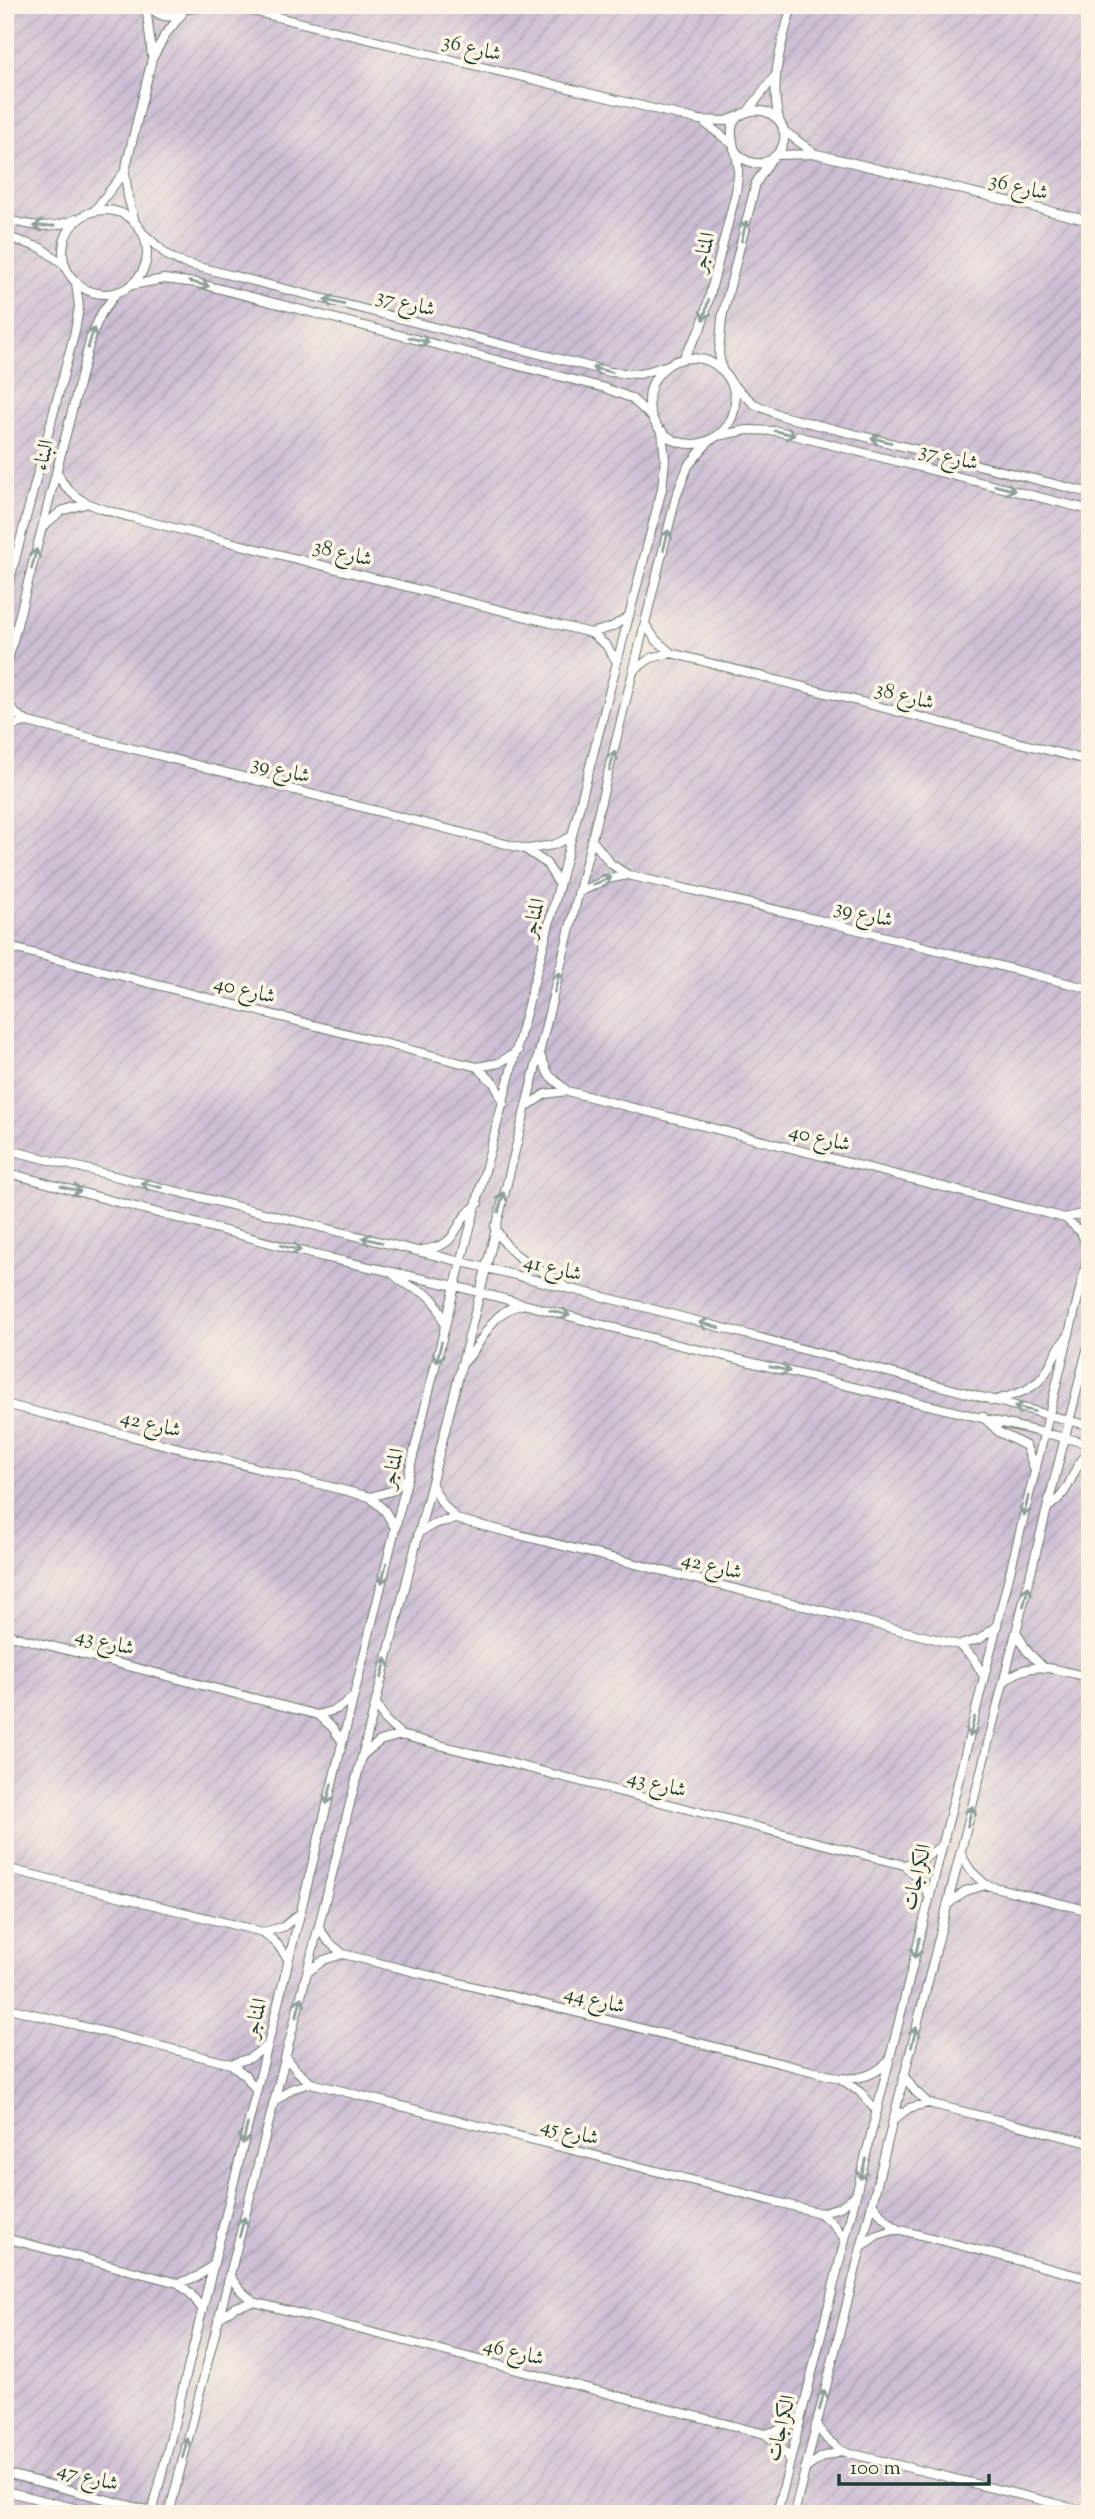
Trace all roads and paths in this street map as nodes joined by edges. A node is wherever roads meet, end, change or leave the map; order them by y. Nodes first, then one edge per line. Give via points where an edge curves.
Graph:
1 (147, 5) edge
2 (792, 5) edge
3 (1065, 5) edge
4 (234, 6) edge
5 (188, 9) edge
6 (1090, 11) edge
7 (152, 59) junction
8 (774, 77) junction
9 (745, 113) junction
10 (699, 120) junction
11 (781, 126) junction
12 (733, 146) junction
13 (817, 155) junction
14 (774, 157) junction
15 (125, 171) junction
16 (95, 210) junction
17 (82, 216) junction
18 (5, 219) edge
19 (1090, 221) edge
20 (135, 222) junction
21 (144, 234) junction
22 (5, 236) edge
23 (65, 265) junction
24 (76, 283) junction
25 (132, 285) junction
26 (116, 293) junction
27 (683, 358) junction
28 (668, 365) junction
29 (722, 370) junction
30 (731, 383) junction
31 (652, 417) junction
32 (662, 431) junction
33 (714, 438) junction
34 (57, 472) junction
35 (1090, 493) edge
36 (85, 504) junction
37 (1090, 510) edge
38 (42, 528) junction
39 (5, 598) edge
40 (629, 616) junction
41 (645, 624) junction
42 (592, 633) junction
43 (671, 653) junction
44 (617, 662) junction
45 (634, 670) junction
46 (5, 672) edge
47 (5, 700) edge
48 (28, 722) junction
49 (5, 726) edge
50 (1090, 761) edge
51 (571, 837) junction
52 (592, 840) junction
53 (525, 849) junction
54 (628, 875) junction
55 (559, 884) junction
56 (578, 893) junction
57 (5, 946) edge
58 (1090, 989) edge
59 (518, 1051) junction
60 (539, 1053) junction
61 (477, 1067) junction
62 (566, 1091) junction
63 (504, 1104) junction
64 (526, 1107) junction
65 (5, 1149) edge
66 (5, 1172) edge
67 (478, 1204) junction
68 (1090, 1212) edge
69 (1065, 1217) junction
70 (495, 1226) junction
71 (414, 1250) junction
72 (1090, 1250) edge
73 (463, 1262) junction
74 (486, 1268) junction
75 (391, 1272) junction
76 (455, 1286) junction
77 (567, 1289) junction
78 (480, 1293) junction
79 (524, 1304) junction
80 (445, 1328) junction
81 (1070, 1334) junction
82 (1090, 1338) edge
83 (461, 1364) junction
84 (1082, 1368) junction
85 (1090, 1387) edge
86 (990, 1401) junction
87 (5, 1404) edge
88 (982, 1416) junction
89 (1048, 1416) junction
90 (1069, 1421) junction
91 (1090, 1426) edge
92 (1044, 1433) junction
93 (1066, 1438) junction
94 (1090, 1444) edge
95 (1090, 1452) edge
96 (1035, 1472) junction
97 (408, 1478) junction
98 (432, 1485) junction
99 (370, 1497) junction
100 (1048, 1507) junction
101 (456, 1519) junction
102 (395, 1529) junction
103 (418, 1533) junction
104 (997, 1625) junction
105 (1016, 1632) junction
106 (5, 1634) edge
107 (959, 1645) junction
108 (1042, 1666) junction
109 (984, 1676) junction
110 (1090, 1678) edge
111 (1003, 1683) junction
112 (353, 1697) junction
113 (376, 1703) junction
114 (318, 1715) junction
115 (401, 1735) junction
116 (342, 1741) junction
117 (362, 1755) junction
118 (942, 1845) junction
119 (960, 1853) junction
120 (904, 1865) junction
121 (5, 1868) edge
122 (986, 1885) junction
123 (929, 1897) junction
124 (947, 1905) junction
125 (1090, 1911) edge
126 (299, 1915) junction
127 (319, 1928) junction
128 (263, 1933) junction
129 (343, 1954) junction
130 (288, 1959) junction
131 (308, 1972) junction
132 (5, 2007) edge
133 (266, 2046) junction
134 (286, 2057) junction
135 (888, 2062) junction
136 (231, 2064) junction
137 (904, 2076) junction
138 (839, 2078) junction
139 (311, 2083) junction
140 (256, 2090) junction
141 (275, 2101) junction
142 (928, 2103) junction
143 (877, 2112) junction
144 (893, 2120) junction
145 (1090, 2143) edge
146 (856, 2195) junction
147 (872, 2203) junction
148 (820, 2213) junction
149 (897, 2229) junction
150 (5, 2238) edge
151 (845, 2239) junction
152 (861, 2247) junction
153 (213, 2265) junction
154 (229, 2275) junction
155 (1090, 2279) edge
156 (177, 2283) junction
157 (254, 2302) junction
158 (202, 2309) junction
159 (218, 2319) junction
160 (801, 2416) junction
161 (816, 2424) junction
162 (765, 2434) junction
163 (841, 2451) junction
164 (790, 2460) junction
165 (805, 2469) junction
166 (5, 2473) edge
167 (5, 2491) edge
168 (1090, 2512) edge
169 (155, 2513) edge
170 (98, 2514) edge
171 (169, 2514) edge
172 (777, 2514) edge
173 (794, 2514) edge

1 - 5 street, شارع 36 via 164,17
1 - 7 street
2 - 8 street
3 - 6 street
4 - 5 street, شارع 36
4 - 10 street, شارع 36
5 - 7 street
7 - 15 street
8 - 9 street
8 - 11 street
9 - 10 street, شارع 36 via 726,121
9 - 11 street via 765,111
9 - 12 street via 732,128
10 - 12 street, شارع 36
11 - 13 street, شارع 36
11 - 14 street via 784,139
12 - 14 street via 746,161 763,163
12 -> 27 street, المناجر via 736,192 700,330
13 - 14 street, شارع 36
13 - 19 street, شارع 36
29 -> 14 street, المناجر via 722,318 756,183
15 - 16 street
15 - 20 street
16 - 17 street
16 - 20 street via 116,211
17 -> 18 street via 44,227
17 - 23 street via 70,227 64,242
20 - 21 street
21 - 25 street via 145,265
28 -> 21 street, شارع 37 via 640,374 610,372 183,263
22 - 23 street via 41,248
23 - 24 street
24 - 26 street via 99,294
24 - 39 street, البناء via 75,331
25 - 26 street
25 -> 31 street, شارع 37 via 164,279 210,287 605,388 631,398
34 -> 26 street, البناء via 91,337
27 - 28 street
27 - 29 street via 708,361
28 - 31 street via 652,384
29 - 30 street
30 - 33 street via 732,416
35 -> 30 street, شارع 37 via 782,415 754,404
31 - 32 street
32 - 33 street via 684,443
32 - 40 street, المناجر via 662,489
33 -> 37 street, شارع 37 via 747,430 777,431
41 -> 33 street, المناجر via 681,481 688,466
34 - 36 street via 68,491
34 - 38 street, البناء
36 - 38 street via 61,511
36 - 42 street, شارع 38
46 -> 38 street, البناء
40 - 42 street
40 - 44 street, المناجر
41 - 43 street
41 - 45 street, المناجر
42 - 44 street
43 - 45 street via 651,658
43 - 50 street, شارع 38
44 - 51 street, المناجر
52 -> 45 street, المناجر
47 - 48 street, شارع 39
48 - 49 street, شارع 39
48 - 53 street, شارع 39
51 - 53 street, شارع 39
51 - 55 street, المناجر
52 - 54 street, شارع 39 via 604,857
52 - 56 street, المناجر
53 - 55 street, شارع 39 via 546,863
56 -> 54 street, شارع 39 via 597,882
54 - 58 street, شارع 39
55 - 59 street, المناجر
60 -> 56 street, المناجر
57 - 61 street, شارع 40
59 - 61 street via 499,1063
59 - 63 street, المناجر
60 - 62 street via 549,1075
60 - 64 street, المناجر
61 - 63 street via 494,1083
62 - 64 street via 545,1094
62 - 69 street, شارع 40
63 - 67 street, المناجر
70 -> 64 street, المناجر
71 -> 65 street, شارع 41
66 -> 75 street, شارع 41
67 - 71 street via 462,1219 449,1242
67 - 73 street, المناجر
68 - 69 street, شارع 40
69 - 72 street via 1081,1232
70 - 74 street, المناجر
70 - 77 street via 514,1254
71 - 73 street, شارع 41
72 - 81 street, الكراجات
73 - 74 street, شارع 41
73 - 76 street, المناجر
74 - 77 street, شارع 41
74 - 78 street, المناجر
75 - 76 street, شارع 41
75 - 80 street via 433,1298
76 - 78 street, شارع 41
76 - 80 street, المناجر
86 -> 77 street, شارع 41
78 - 79 street, شارع 41
78 - 83 street, المناجر
79 - 83 street, المناجر via 495,1318
79 -> 88 street, شارع 41
80 -> 97 street, المناجر
81 - 86 street via 1037,1383
81 - 89 street, الكراجات
82 - 84 street, الكراجات
83 - 98 street, المناجر
84 - 85 street
84 - 90 street, الكراجات
89 -> 86 street, شارع 41
87 - 99 street, شارع 42
88 - 92 street, شارع 41
88 - 96 street via 999,1432 1026,1446
89 - 90 street, شارع 41
89 - 92 street, الكراجات
90 - 91 street, شارع 41
90 - 93 street, الكراجات
92 - 93 street, شارع 41
92 - 96 street, الكراجات
93 - 94 street, شارع 41
93 - 100 street, الكراجات
95 - 100 street via 1066,1492
96 -> 104 street, الكراجات
97 - 99 street via 391,1491
97 - 102 street, المناجر
98 - 101 street
98 - 103 street, المناجر
99 - 102 street
105 -> 100 street, الكراجات
101 - 103 street via 436,1522
101 - 107 street, شارع 42
102 -> 112 street, المناجر
113 -> 103 street, المناجر
104 - 107 street via 980,1639
104 - 109 street, الكراجات
105 - 108 street
105 - 111 street, الكراجات
106 - 114 street, شارع 43
107 - 109 street via 974,1658
108 - 110 street
108 - 111 street via 1021,1670
109 -> 118 street, الكراجات
119 -> 111 street, الكراجات
112 - 114 street
112 - 116 street, المناجر
113 - 115 street
113 - 117 street, المناجر
114 - 116 street
115 - 117 street via 380,1741
115 - 120 street, شارع 43
116 -> 126 street, المناجر
117 - 127 street, المناجر
118 - 120 street via 925,1858
118 - 123 street, الكراجات
119 - 122 street
119 - 124 street, الكراجات
120 - 123 street
121 - 128 street
122 - 124 street via 965,1891
122 - 125 street
123 -> 135 street, الكراجات
137 -> 124 street, الكراجات
126 - 128 street via 283,1927
126 - 130 street, المناجر
127 - 129 street
127 - 131 street, المناجر
128 - 130 street
129 - 131 street
129 - 138 street, شارع 44
130 - 133 street, المناجر
134 -> 131 street, المناجر
132 - 136 street
133 - 136 street
133 - 140 street, المناجر
134 - 139 street
134 - 141 street, المناجر
135 - 138 street, شارع 44 via 866,2077
135 - 143 street, الكراجات
136 - 140 street
137 - 142 street
137 - 144 street, الكراجات
138 - 143 street, شارع 44 via 860,2092
139 - 141 street via 291,2089
139 - 148 street, شارع 45
140 -> 153 street, المناجر
154 -> 141 street, المناجر
142 - 144 street via 909,2108
142 - 145 street
143 -> 146 street, الكراجات
144 - 147 street, الكراجات
146 - 148 street via 840,2207
146 - 151 street, الكراجات
147 - 149 street
147 - 152 street, الكراجات
148 - 151 street
149 - 152 street via 877,2235
149 - 155 street
150 - 156 street
151 - 160 street, الكراجات
161 -> 152 street, الكراجات
153 - 156 street via 197,2277
153 - 158 street, المناجر
154 - 157 street
154 - 159 street, المناجر
156 - 158 street
157 - 159 street via 235,2307
157 - 162 street, شارع 46
158 - 169 street, المناجر
171 -> 159 street, المناجر
160 - 162 street via 785,2428
160 - 164 street, الكراجات
161 - 163 street
161 - 165 street, الكراجات
162 - 164 street
163 - 165 street
163 - 168 street
164 - 172 street, الكراجات
165 - 173 street, الكراجات
166 - 169 street, شارع 47
167 - 170 street, شارع 47

